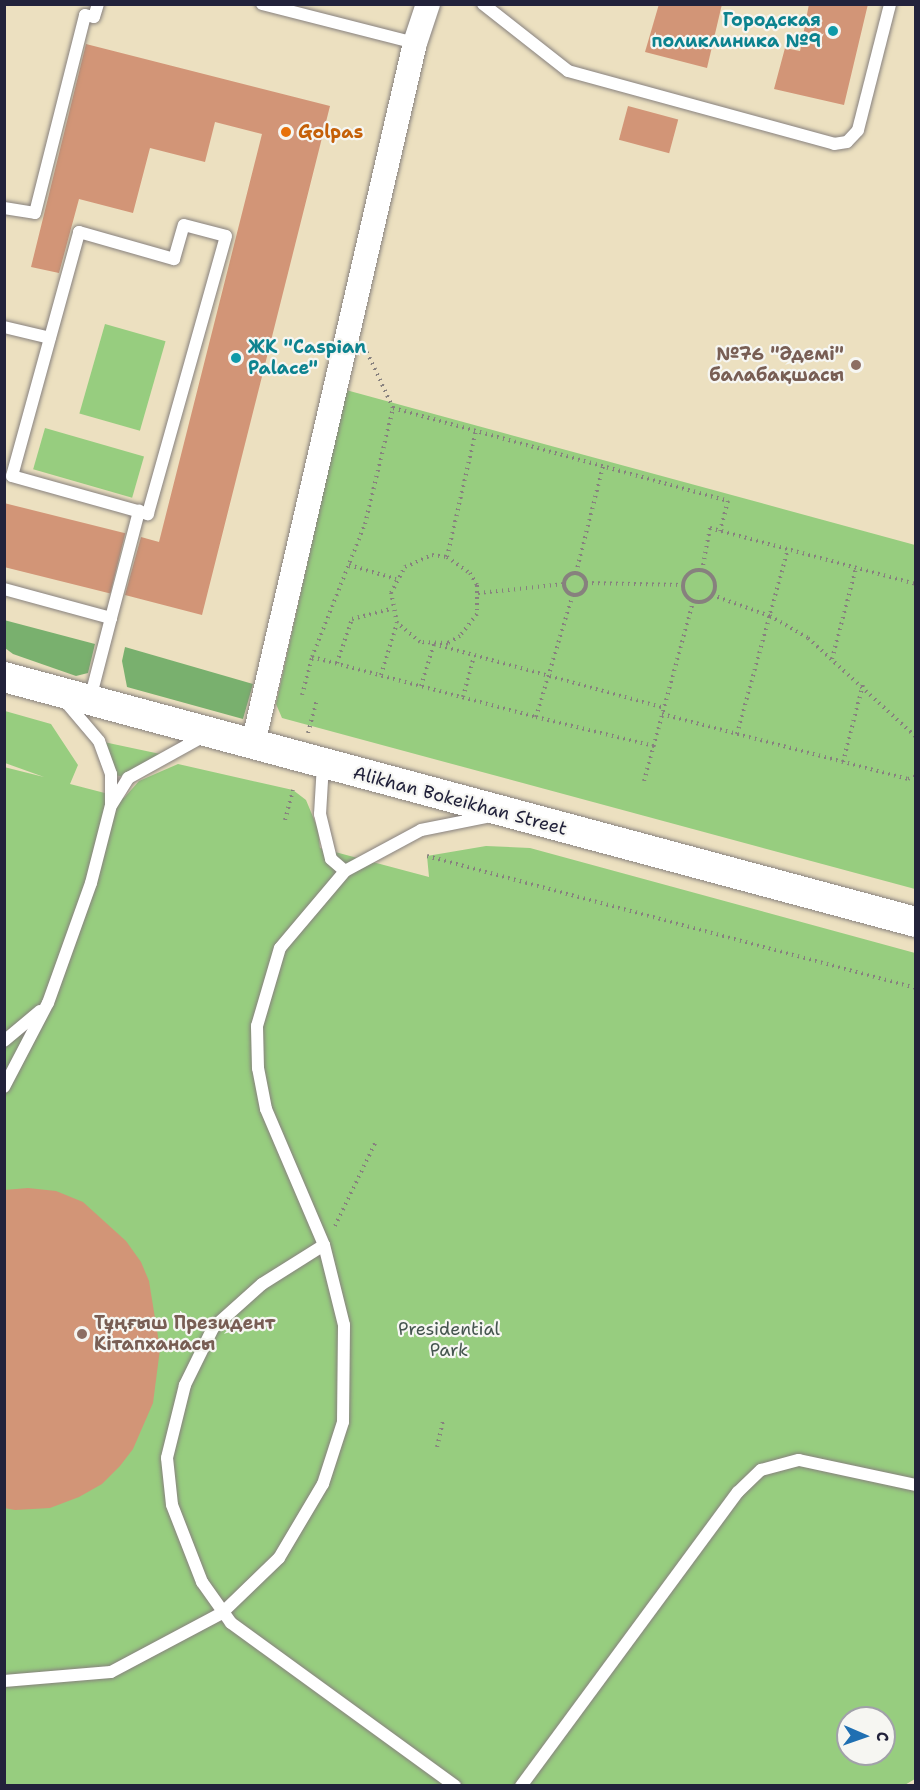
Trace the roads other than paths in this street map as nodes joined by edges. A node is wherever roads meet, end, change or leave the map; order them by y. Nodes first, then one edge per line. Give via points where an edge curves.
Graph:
1 (98, 4) edge
2 (262, 4) edge
3 (428, 4) edge
4 (483, 4) edge
5 (890, 4) edge
6 (416, 43) junction
7 (4, 208) edge
8 (4, 327) edge
9 (50, 338) junction
10 (139, 512) junction
11 (4, 589) edge
12 (111, 618) junction
13 (4, 677) edge
14 (56, 690) junction
15 (90, 699) junction
16 (211, 732) junction
17 (253, 744) junction
18 (323, 764) junction
19 (111, 806) junction
20 (503, 813) junction
21 (345, 871) junction
22 (915, 922) edge
23 (48, 1003) junction
24 (4, 1041) edge
25 (4, 1087) edge
26 (324, 1245) junction
27 (915, 1485) edge
28 (222, 1613) junction
29 (4, 1681) edge
30 (455, 1785) edge
31 (521, 1785) edge

1 - 7 lane via 94,17 85,15 35,213
2 - 6 lane
3 - 6 street
4 - 5 lane via 568,71 834,144 847,142 858,130
6 - 17 street
8 - 9 lane
9 - 10 lane via 12,476
9 - 10 lane via 79,232 174,259 184,225 226,236 148,514
10 - 12 lane
11 - 12 lane
12 - 15 lane
13 - 14 street, Alikhan Bokeikhan Street
14 - 15 street, Alikhan Bokeikhan Street
14 - 19 lane via 99,741 111,774
15 - 16 street, Alikhan Bokeikhan Street
16 - 17 street, Alikhan Bokeikhan Street
16 - 19 lane via 128,778
17 - 18 street, Alikhan Bokeikhan Street
18 - 20 street, Alikhan Bokeikhan Street
18 - 21 lane via 320,814 331,860
19 - 23 lane via 91,883
20 - 21 lane via 421,830
20 - 22 street, Alikhan Bokeikhan Street
21 - 26 lane via 280,948 257,1026 258,1068 266,1109
23 - 24 lane
23 - 25 lane
26 - 28 lane via 344,1325 345,1400 337,1442 323,1484 279,1558
26 - 28 lane via 262,1284 213,1328 185,1385 166,1458 172,1505 202,1582
27 - 31 lane via 800,1460 761,1470 738,1492
28 - 29 lane via 111,1672
28 - 30 lane

